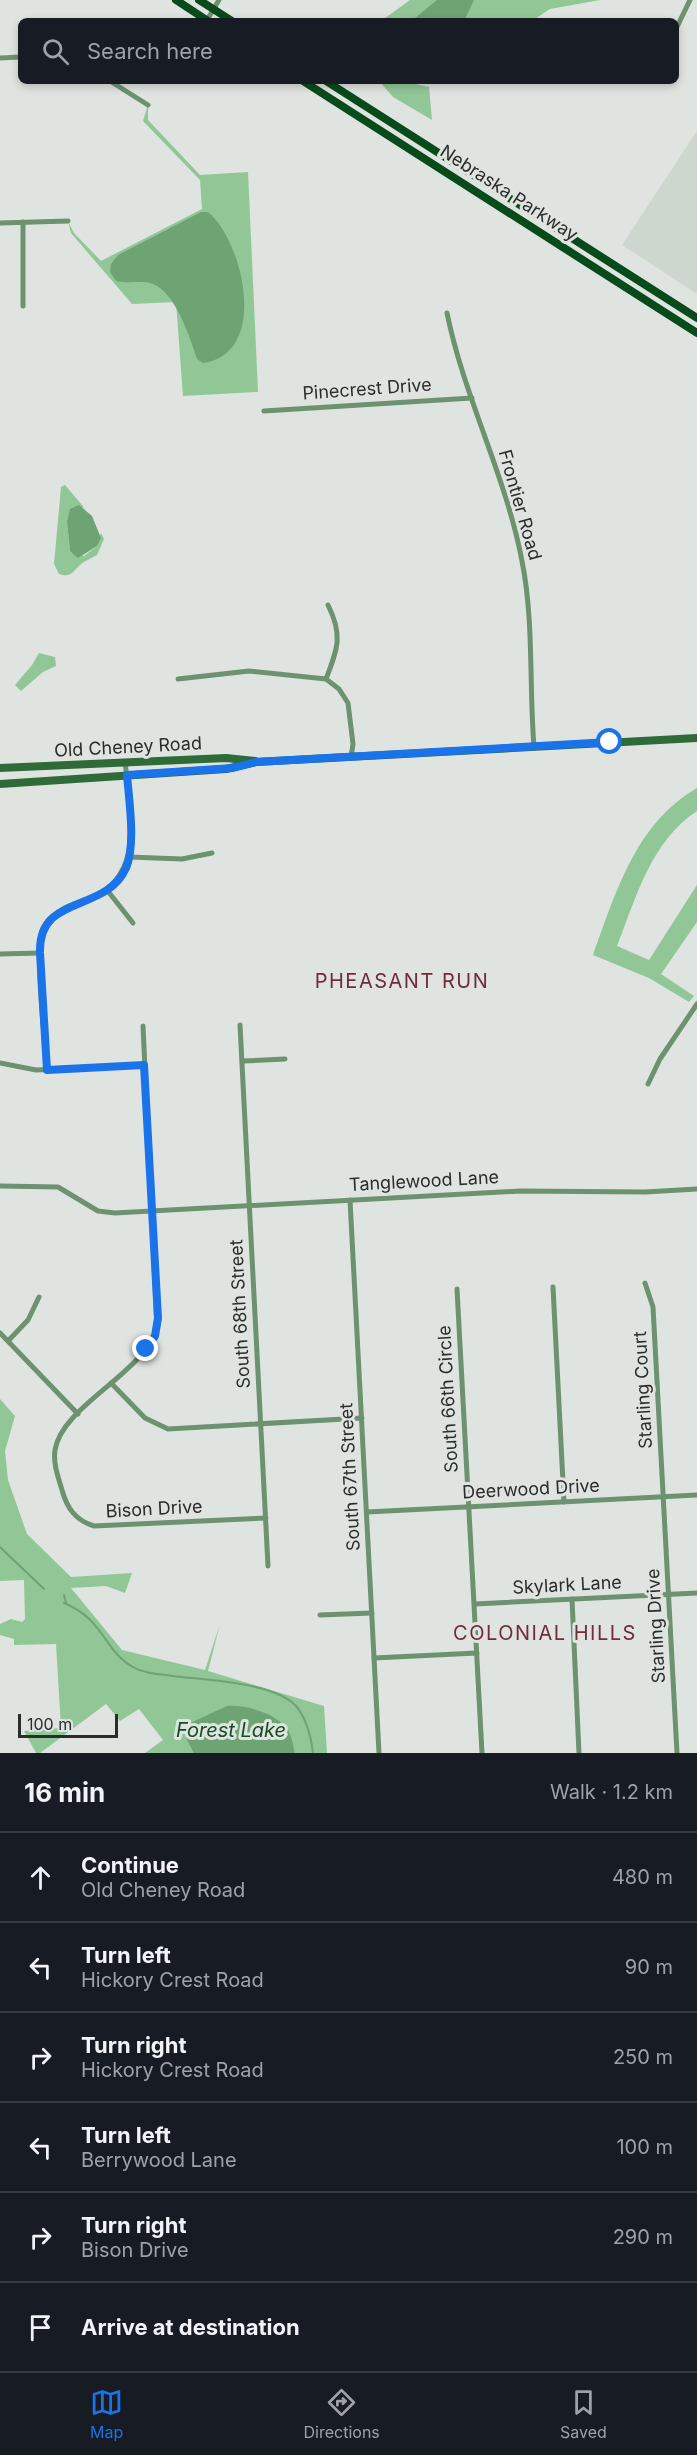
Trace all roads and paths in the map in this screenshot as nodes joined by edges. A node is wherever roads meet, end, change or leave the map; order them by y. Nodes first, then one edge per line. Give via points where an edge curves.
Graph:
1 (176, 0) edge
2 (199, 0) edge
3 (219, 0) edge
4 (690, 0) edge
5 (213, 9) junction
6 (204, 18) edge
7 (208, 18) edge
8 (227, 18) edge
9 (679, 23) edge
10 (18, 57) edge
11 (0, 58) edge
12 (115, 84) edge
13 (308, 84) edge
14 (331, 84) edge
15 (148, 105) dead end
16 (68, 221) dead end
17 (0, 222) edge
18 (23, 222) junction
19 (23, 306) dead end
20 (447, 313) dead end
21 (697, 318) edge
22 (697, 333) edge
23 (472, 398) junction
24 (264, 411) dead end
25 (328, 604) dead end
26 (178, 679) dead end
27 (326, 679) junction
28 (697, 738) edge
29 (534, 747) junction
30 (351, 757) junction
31 (125, 762) junction
32 (256, 762) junction
33 (0, 768) edge
34 (127, 775) junction
35 (0, 784) edge
36 (212, 853) dead end
37 (129, 857) junction
38 (107, 890) junction
39 (133, 923) dead end
40 (40, 953) junction
41 (0, 954) edge
42 (697, 1004) edge
43 (240, 1025) dead end
44 (143, 1026) dead end
45 (285, 1059) dead end
46 (243, 1061) junction
47 (0, 1063) edge
48 (144, 1065) junction
49 (47, 1070) junction
50 (648, 1084) dead end
51 (0, 1186) edge
52 (697, 1188) edge
53 (350, 1200) junction
54 (250, 1206) junction
55 (152, 1210) junction
56 (645, 1283) dead end
57 (553, 1287) dead end
58 (457, 1289) dead end
59 (39, 1297) dead end
60 (0, 1333) edge
61 (8, 1341) junction
62 (111, 1383) junction
63 (78, 1414) junction
64 (362, 1418) junction
65 (261, 1424) junction
66 (697, 1495) edge
67 (664, 1497) junction
68 (564, 1502) junction
69 (468, 1507) junction
70 (367, 1512) junction
71 (266, 1518) junction
72 (268, 1566) dead end
73 (697, 1593) edge
74 (669, 1594) junction
75 (572, 1599) junction
76 (474, 1604) junction
77 (372, 1613) junction
78 (320, 1615) dead end
79 (477, 1653) junction
80 (374, 1658) junction
81 (379, 1753) edge
82 (482, 1753) edge
83 (579, 1753) edge
84 (677, 1753) edge

1 - 6 main road
2 - 5 main road
3 - 5 street
4 - 9 street
5 - 7 street
5 - 8 main road
10 - 11 street
12 - 15 street
13 - 22 main road, Nebraska Parkway
14 - 21 main road, Nebraska Parkway
16 - 18 street
17 - 18 street
18 - 19 street
20 - 23 street, Frontier Road
23 - 24 street, Pinecrest Drive
23 - 29 street, Frontier Road via 522,561
25 - 27 street via 339,636
26 - 27 street via 249,671
27 - 30 street via 348,703
28 - 29 main road, Old Cheney Road
29 - 30 main road, Old Cheney Road
30 - 32 main road, Old Cheney Road
31 - 32 main road, Old Cheney Road via 226,758
31 - 33 main road, Old Cheney Road
31 - 34 street
32 - 34 main road, Old Cheney Road via 233,768
34 - 35 main road, Old Cheney Road
34 - 37 street
36 - 37 street via 182,859
37 - 38 street via 123,872
38 - 39 street
38 - 40 street via 49,920 41,934
40 - 41 street
40 - 49 street
42 - 50 street
43 - 46 street, South 68th Street
44 - 48 street, Bison Drive
45 - 46 street
46 - 54 street, South 68th Street
47 - 49 street
48 - 49 street
48 - 55 street, Bison Drive
51 - 55 street, Tanglewood Lane via 58,1188 107,1213
52 - 53 street, Tanglewood Lane via 645,1192 520,1191
53 - 54 street, Tanglewood Lane
53 - 64 street, South 67th Street
54 - 55 street, Tanglewood Lane
54 - 65 street, South 68th Street
55 - 62 street, Bison Drive via 157,1328 146,1349
56 - 67 street, Starling Court via 653,1307
57 - 68 street
58 - 69 street, South 66th Circle
59 - 61 street via 33,1314
60 - 61 street
61 - 63 street
62 - 63 street, Bison Drive
62 - 65 street via 145,1418 168,1429
63 - 71 street, Bison Drive via 60,1435 54,1458 65,1501 74,1515 86,1523 102,1527
64 - 65 street
64 - 70 street, South 67th Street
65 - 71 street, South 68th Street
66 - 67 street, Deerwood Drive
67 - 68 street, Deerwood Drive
67 - 74 street, Starling Drive
68 - 69 street, Deerwood Drive
69 - 70 street, Deerwood Drive
69 - 76 street, South 66th Circle
70 - 77 street, South 67th Street
71 - 72 street, South 68th Street
73 - 74 street, Skylark Lane
74 - 75 street, Skylark Lane
74 - 84 street, Starling Drive
75 - 76 street, Skylark Lane
75 - 83 street
76 - 79 street, South 66th Circle
77 - 78 street
77 - 80 street, South 67th Street
79 - 80 street
79 - 82 street, South 66th Circle
80 - 81 street, South 67th Street

